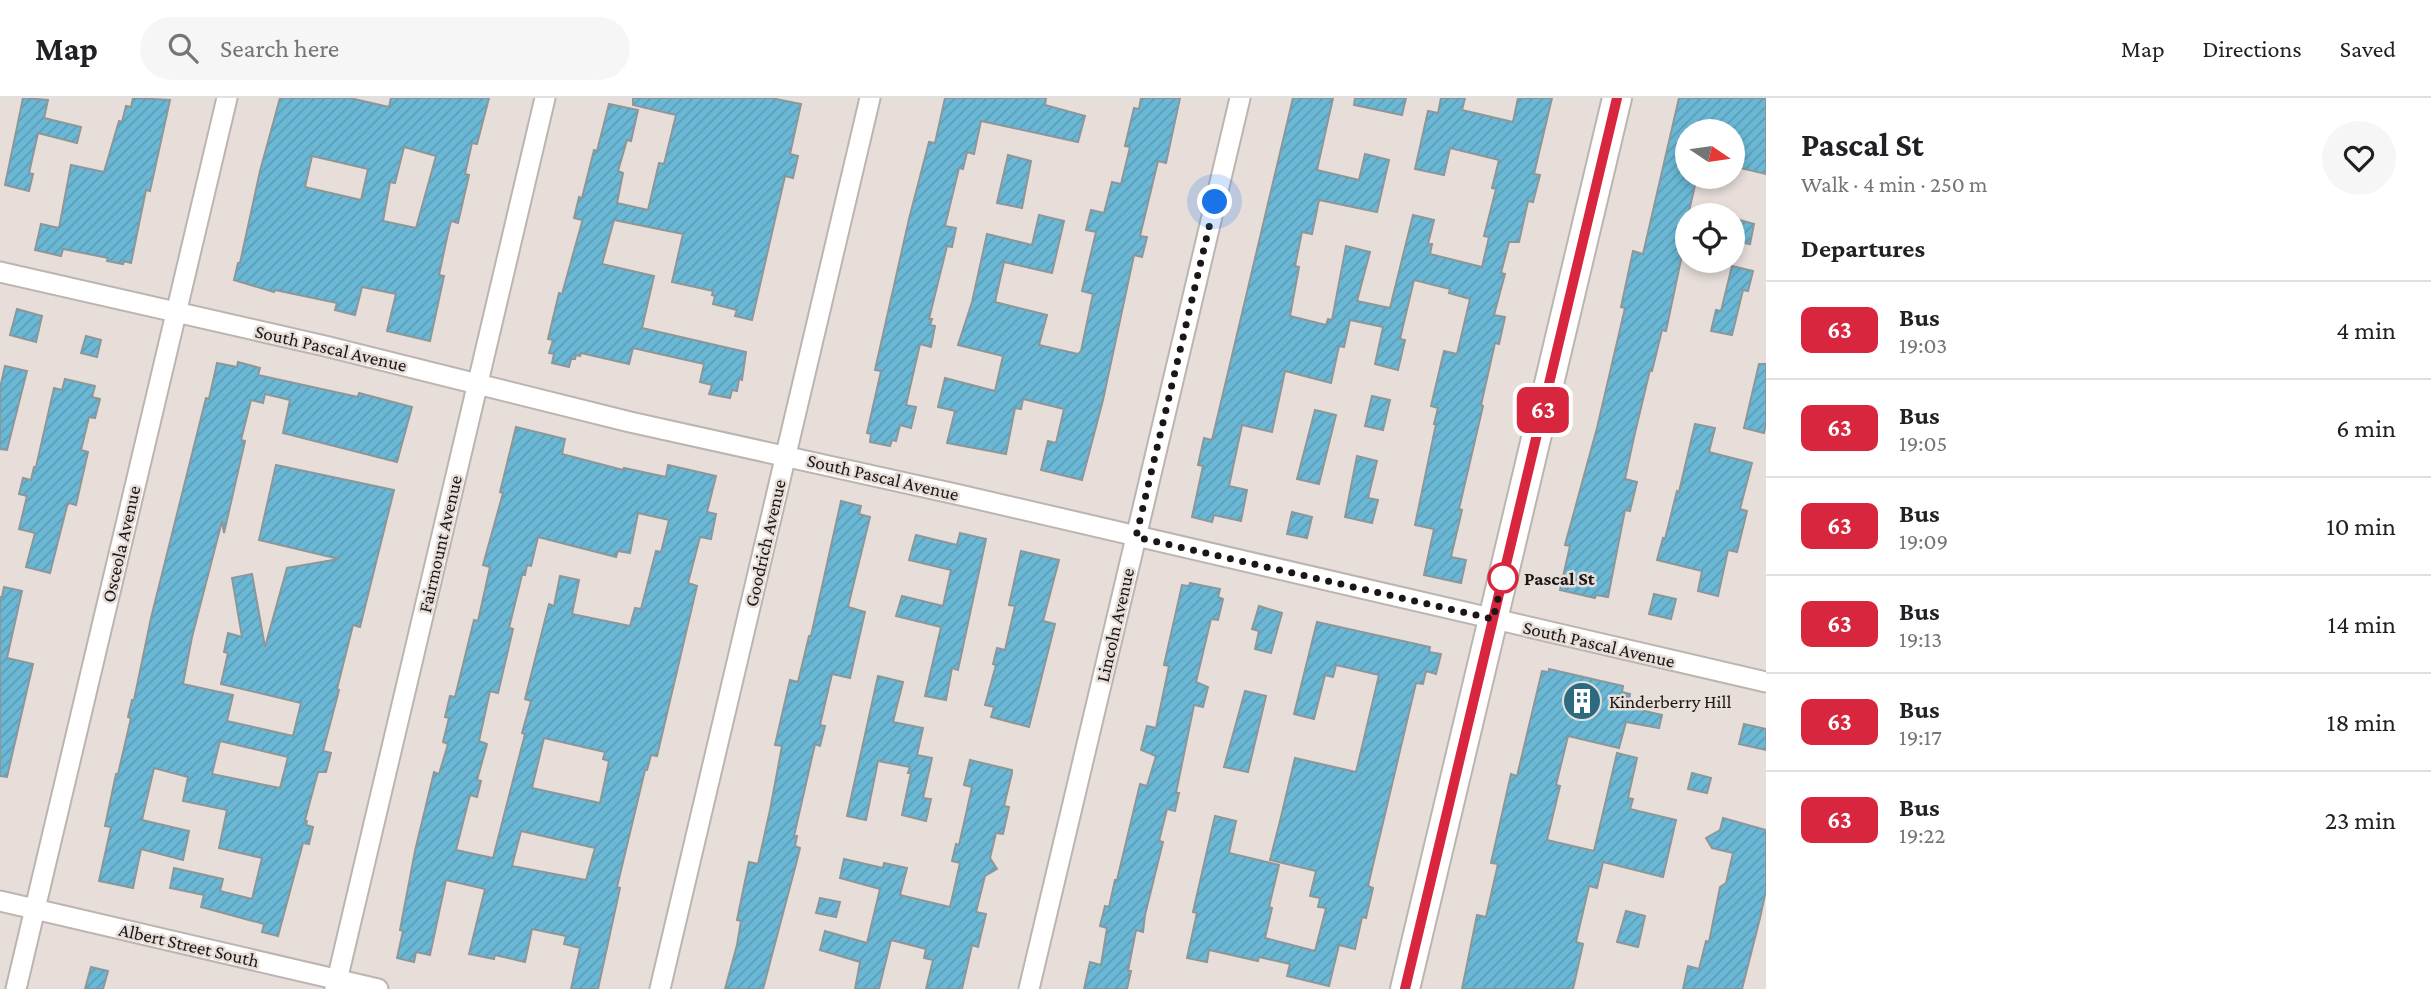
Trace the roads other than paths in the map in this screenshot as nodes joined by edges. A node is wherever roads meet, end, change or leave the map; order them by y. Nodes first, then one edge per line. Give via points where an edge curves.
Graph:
1 (227, 98) edge
2 (545, 98) edge
3 (870, 98) edge
4 (1240, 98) edge
5 (1617, 98) edge
6 (0, 272) edge
7 (176, 313) junction
8 (477, 383) junction
9 (786, 455) junction
10 (1136, 537) junction
11 (1493, 619) junction
12 (1766, 682) edge
13 (0, 901) edge
14 (34, 909) junction
15 (336, 984) edge
16 (16, 989) edge
17 (377, 989) edge
18 (660, 989) edge
19 (1029, 989) edge
20 (1405, 989) edge

1 - 7 street, Osceola Avenue
2 - 8 street, Fairmount Avenue
3 - 9 street, Goodrich Avenue
4 - 10 street, Lincoln Avenue
5 - 11 main road
6 - 7 street, South Pascal Avenue
7 - 8 street, South Pascal Avenue
7 - 14 street, Osceola Avenue
8 - 9 street, South Pascal Avenue
8 - 15 street, Fairmount Avenue
9 - 10 street, South Pascal Avenue
9 - 18 street, Goodrich Avenue
10 - 11 street, South Pascal Avenue
10 - 19 street, Lincoln Avenue
11 - 12 street, South Pascal Avenue
11 - 20 main road
13 - 14 street, Albert Street South
14 - 15 street, Albert Street South
14 - 16 street, Osceola Avenue
15 - 17 street, Albert Street South

